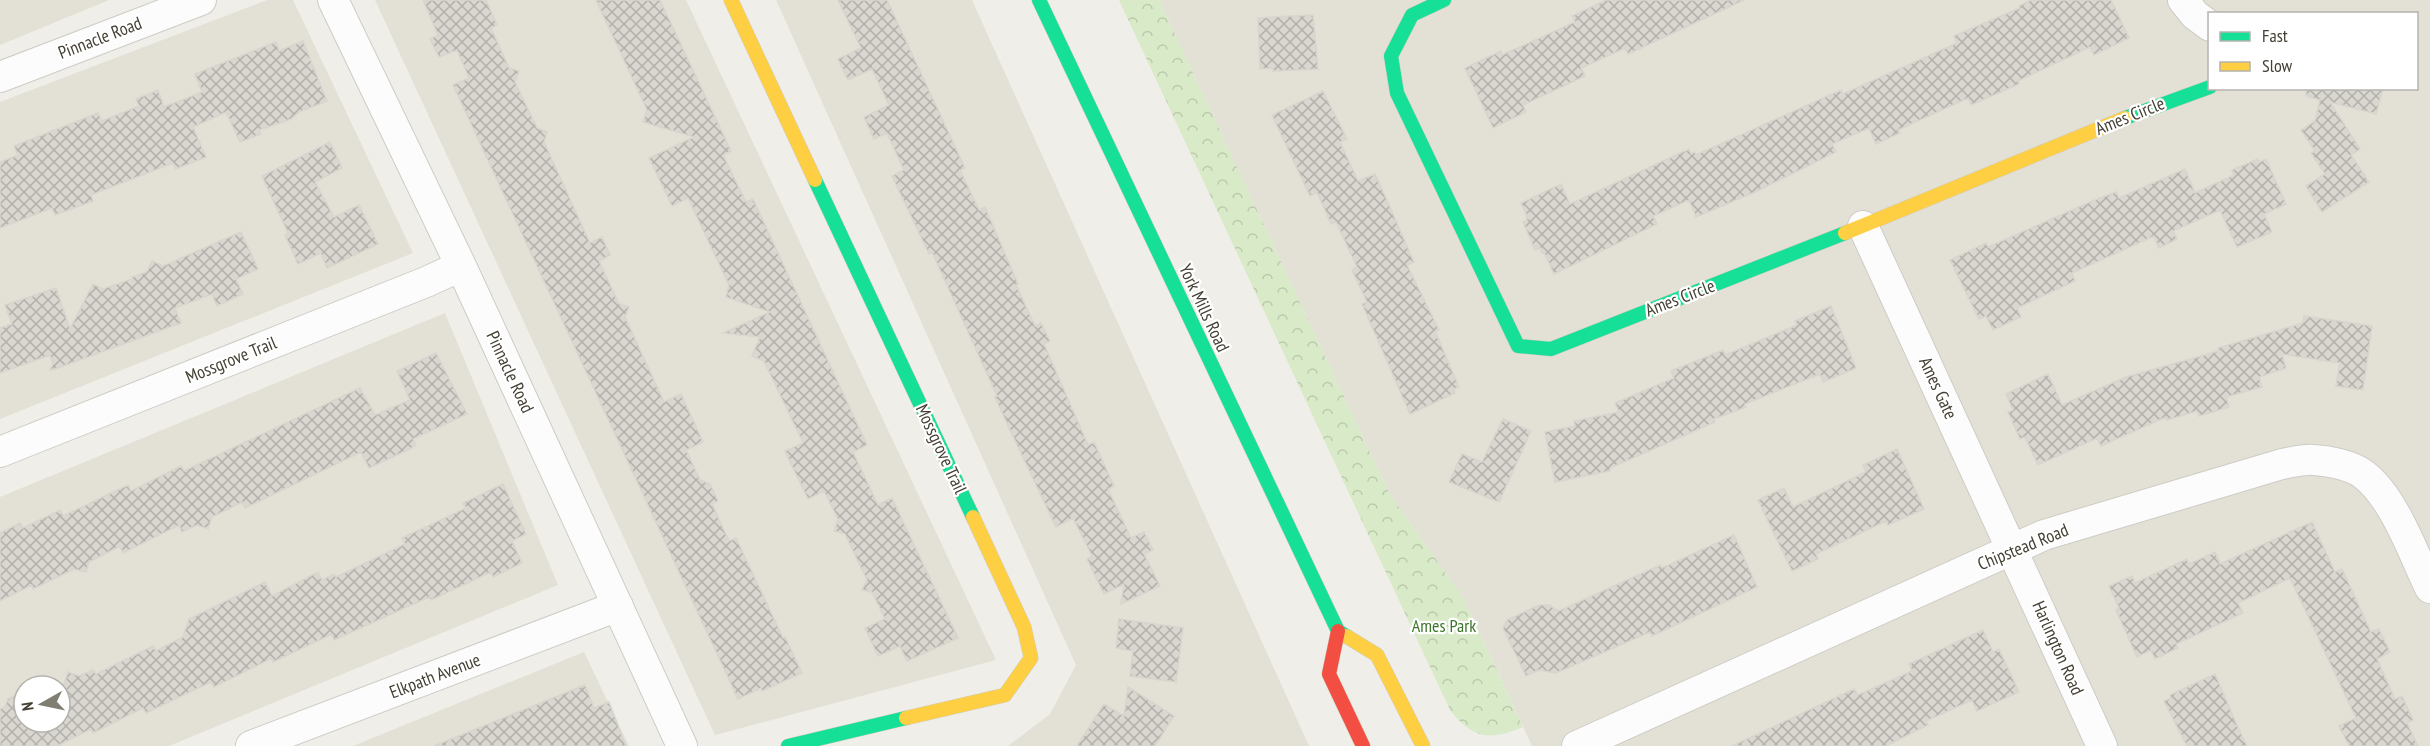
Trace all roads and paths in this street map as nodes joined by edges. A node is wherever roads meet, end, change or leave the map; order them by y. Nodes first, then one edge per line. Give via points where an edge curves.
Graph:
1 (201, 0) edge
2 (333, 0) edge
3 (730, 0) edge
4 (1039, 0) edge
5 (1444, 0) edge
6 (2183, 0) edge
7 (2208, 25) edge
8 (0, 77) edge
9 (2208, 88) edge
10 (1863, 226) junction
11 (461, 266) junction
12 (0, 452) edge
13 (2012, 550) junction
14 (2429, 584) edge
15 (618, 606) junction
16 (1338, 631) junction
17 (251, 746) edge
18 (682, 746) edge
19 (788, 746) edge
20 (1363, 746) edge
21 (1423, 746) edge
22 (1577, 746) edge
23 (2103, 746) edge

1 - 8 street, Pinnacle Road
2 - 11 street, Pinnacle Road
3 - 19 street, Mossgrove Trail via 1024,627 1031,658 1005,695
4 - 16 street, York Mills Road
5 - 10 street, Ames Circle via 1412,15 1391,56 1397,93 1518,346 1551,349
6 - 7 street
9 - 10 street, Ames Circle
10 - 13 street, Ames Gate
11 - 12 street, Mossgrove Trail
11 - 15 street, Pinnacle Road
13 - 14 street, Chipstead Road via 2044,535 2282,464 2313,460 2361,472 2379,489
13 - 22 street, Chipstead Road
13 - 23 street, Harlington Road
15 - 17 street, Elkpath Avenue
15 - 18 street, Pinnacle Road
16 - 20 street via 1329,674
16 - 21 street via 1377,655

